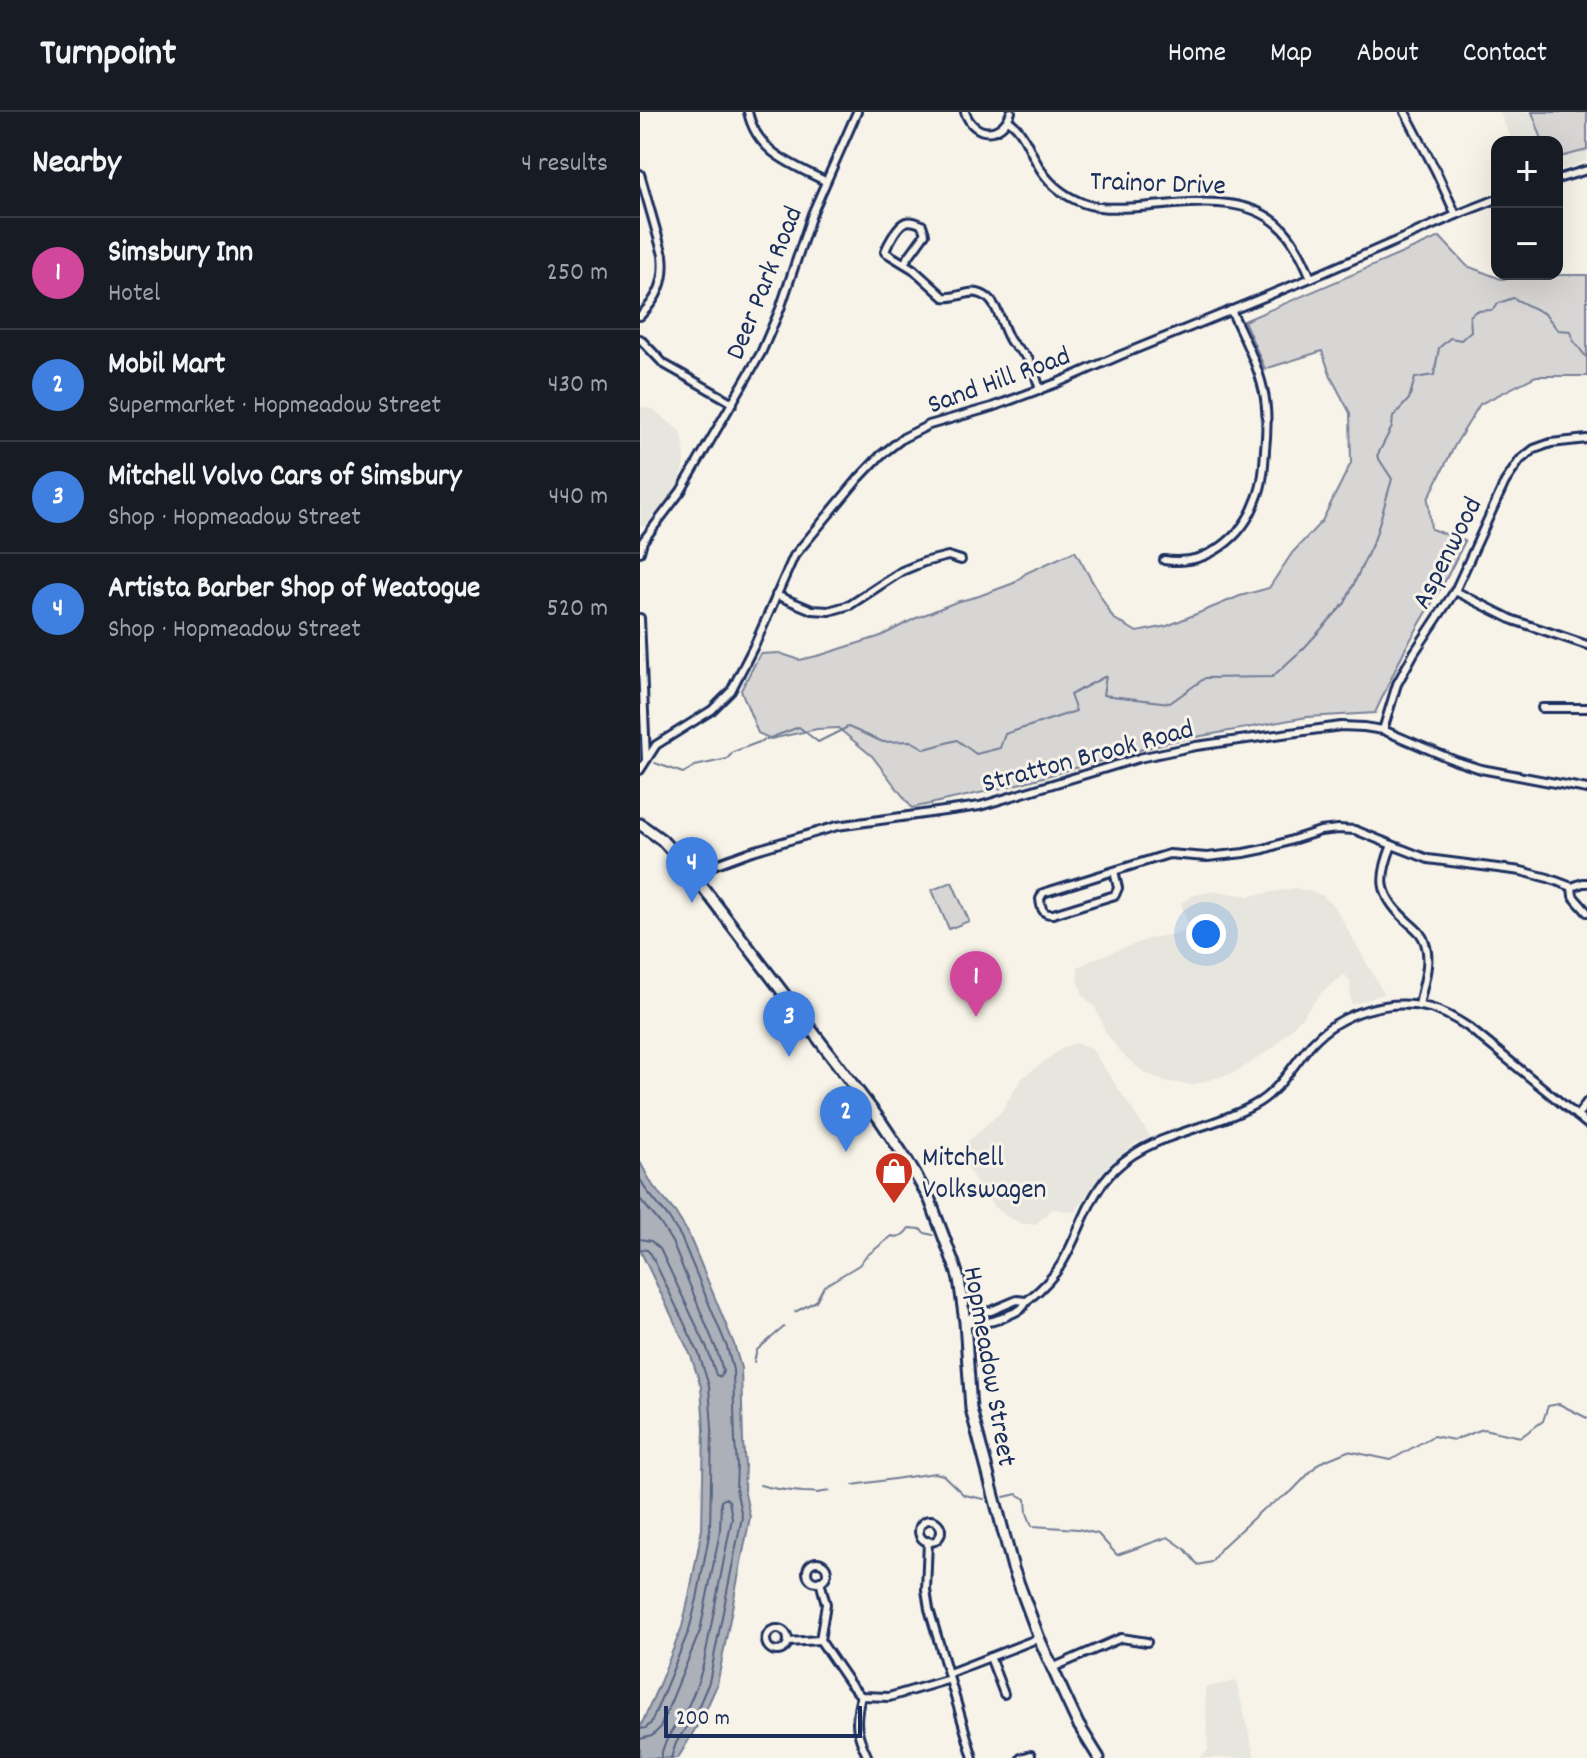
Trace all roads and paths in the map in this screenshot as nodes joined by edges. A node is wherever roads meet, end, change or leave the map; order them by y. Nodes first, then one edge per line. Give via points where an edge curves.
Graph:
1 (748, 112) edge
2 (857, 112) edge
3 (965, 112) edge
4 (1011, 112) edge
5 (1405, 112) edge
6 (1008, 120) junction
7 (1587, 170) edge
8 (640, 174) edge
9 (1563, 177) edge
10 (825, 181) junction
11 (1491, 201) edge
12 (1456, 215) junction
13 (904, 263) junction
14 (1311, 278) junction
15 (1231, 310) junction
16 (640, 316) edge
17 (640, 339) edge
18 (1040, 390) junction
19 (733, 403) junction
20 (1587, 439) edge
21 (640, 552) edge
22 (961, 560) dead end
23 (1164, 560) dead end
24 (1455, 591) junction
25 (776, 595) junction
26 (640, 618) edge
27 (1587, 645) edge
28 (1542, 708) dead end
29 (1587, 708) edge
30 (1383, 730) junction
31 (646, 759) junction
32 (640, 770) edge
33 (1587, 789) edge
34 (640, 824) edge
35 (1392, 845) junction
36 (1114, 871) junction
37 (692, 873) junction
38 (1587, 883) edge
39 (1572, 887) junction
40 (1587, 912) edge
41 (1419, 1006) junction
42 (1587, 1102) edge
43 (1577, 1116) junction
44 (1587, 1124) edge
45 (1026, 1301) junction
46 (965, 1322) junction
47 (928, 1541) dead end
48 (820, 1581) dead end
49 (1039, 1638) junction
50 (820, 1640) junction
51 (788, 1642) dead end
52 (1147, 1642) dead end
53 (990, 1657) junction
54 (1052, 1668) junction
55 (950, 1676) junction
56 (1004, 1694) dead end
57 (861, 1696) junction
58 (1031, 1755) dead end
59 (868, 1758) edge
60 (973, 1758) edge
61 (1021, 1758) edge
62 (1099, 1758) edge

1 - 10 street via 765,146
2 - 10 street, Deer Park Road
3 - 6 street via 974,127 986,131 999,129
4 - 6 street
5 - 12 street
6 - 14 street, Trainor Drive via 1045,175 1078,201 1126,208 1218,202 1250,209 1288,235
7 - 9 street
8 - 16 street via 664,267 660,290
10 - 19 street, Deer Park Road via 780,309
11 - 12 street, Sand Hill Road
12 - 14 street, Sand Hill Road
13 - 13 street via 885,252 899,225 910,220 922,225 925,234
13 - 18 street via 944,297 972,292 988,298 1012,343 1029,359
14 - 15 street, Sand Hill Road
15 - 18 street, Sand Hill Road
15 - 23 street via 1263,389 1263,478 1249,516 1223,546 1194,560
17 - 19 street via 664,364
18 - 25 street, Sand Hill Road via 929,425 881,455 794,556
19 - 21 street, Deer Park Road
20 - 24 street, Aspenwood via 1551,443 1520,460
22 - 25 street via 948,556 916,565 850,605 829,611
24 - 27 street via 1513,620
24 - 30 street, Aspenwood via 1397,684
25 - 31 street, Sand Hill Road via 731,691 712,710 656,745
26 - 31 street
28 - 29 street
30 - 33 street, Stratton Brook Road via 1481,769
30 - 37 street, Stratton Brook Road via 1341,726 1196,746 980,806 837,826
31 - 32 street
34 - 37 highway, Hopmeadow Street
35 - 36 street via 1338,829 1244,853 1169,854
35 - 39 street via 1428,859 1521,871
35 - 41 street via 1383,868 1384,890 1416,927 1427,950
36 - 36 street via 1043,893 1043,911 1053,914 1115,895
37 - 46 highway, Hopmeadow Street via 908,1162 930,1200 954,1264
38 - 39 street
39 - 40 street
41 - 43 street via 1468,1027
41 - 45 street via 1379,1006 1348,1017 1314,1041 1256,1104 1146,1147 1116,1168 1095,1192 1058,1270
42 - 43 street
43 - 44 street
45 - 46 street via 976,1313
45 - 46 street via 1002,1319
46 - 49 highway, Hopmeadow Street via 976,1428 1013,1568
47 - 55 street via 929,1609
48 - 50 street via 826,1604
49 - 53 street
49 - 54 highway, Hopmeadow Street
50 - 51 street
50 - 57 street
52 - 54 street via 1121,1638
53 - 55 street
53 - 56 street
54 - 62 highway, Hopmeadow Street
55 - 57 street via 889,1697
55 - 60 street
57 - 59 street via 855,1719
58 - 61 street

